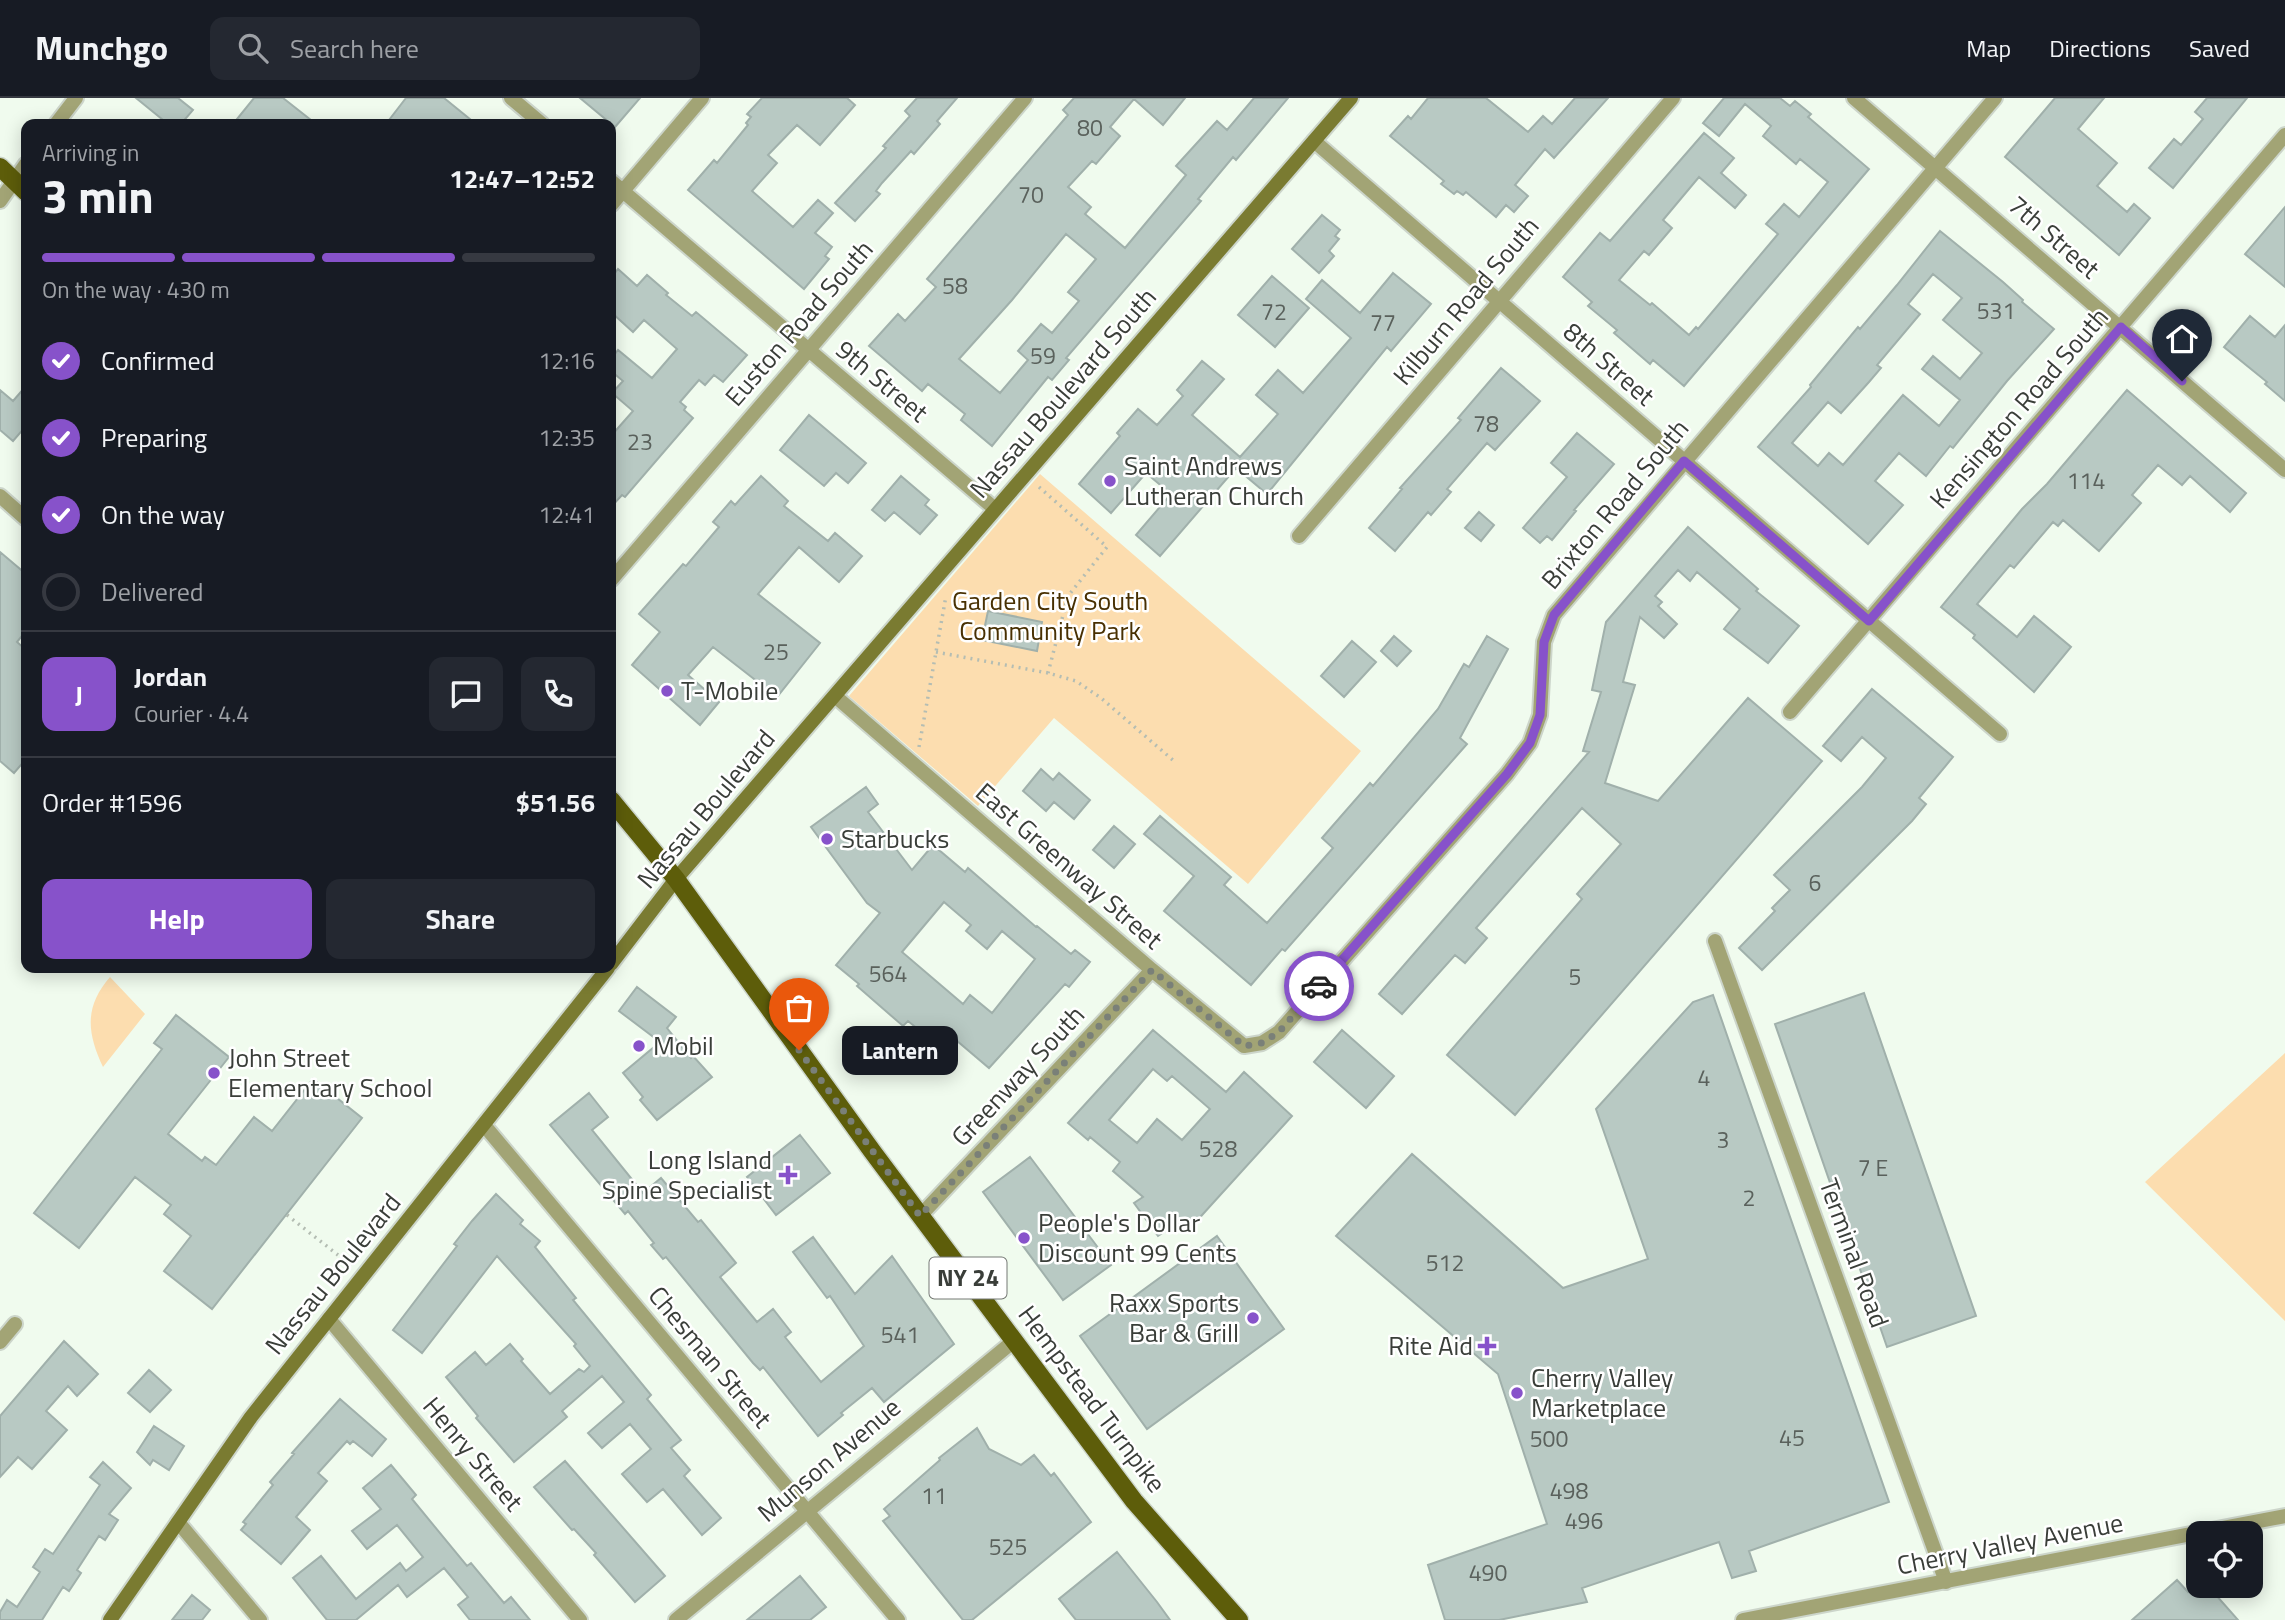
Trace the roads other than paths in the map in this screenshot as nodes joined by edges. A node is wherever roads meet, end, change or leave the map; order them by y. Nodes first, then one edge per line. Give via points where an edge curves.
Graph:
1 (76, 98) edge
2 (511, 98) edge
3 (702, 98) edge
4 (1025, 98) edge
5 (1673, 98) edge
6 (1854, 98) edge
7 (1995, 98) edge
8 (1346, 100) edge
9 (60, 119) edge
10 (536, 119) edge
11 (2285, 135) edge
12 (1314, 141) junction
13 (0, 167) edge
14 (1935, 168) junction
15 (616, 185) edge
16 (20, 186) edge
17 (623, 191) junction
18 (616, 199) edge
19 (0, 201) edge
20 (1498, 300) junction
21 (2121, 327) junction
22 (808, 350) junction
23 (1684, 461) junction
24 (2285, 470) edge
25 (0, 496) edge
26 (995, 509) junction
27 (21, 515) edge
28 (1298, 536) dead end
29 (616, 574) edge
30 (1869, 621) junction
31 (835, 696) junction
32 (1790, 712) dead end
33 (813, 720) joint
34 (2000, 734) dead end
35 (616, 806) edge
36 (676, 879) junction
37 (1715, 941) dead end
38 (616, 957) edge
39 (1152, 970) junction
40 (603, 973) edge
41 (1279, 1032) joint
42 (484, 1125) junction
43 (920, 1216) junction
44 (329, 1319) junction
45 (15, 1324) dead end
46 (1015, 1340) junction
47 (0, 1342) edge
48 (806, 1511) junction
49 (2285, 1516) edge
50 (178, 1522) junction
51 (1946, 1582) junction
52 (110, 1620) edge
53 (260, 1620) edge
54 (580, 1620) edge
55 (676, 1620) edge
56 (898, 1620) edge
57 (1238, 1620) edge
58 (1743, 1620) edge

1 - 9 street
2 - 10 street
3 - 17 street
4 - 22 street, Euston Road South
5 - 20 street, Kilburn Road South
6 - 14 street, 7th Street
7 - 14 street, Brixton Road South
8 - 12 main road, Nassau Boulevard South
11 - 21 street, Kensington Road South
12 - 20 street, 8th Street
12 - 26 main road, Nassau Boulevard South
13 - 16 main road
14 - 21 street, 7th Street
14 - 23 street, Brixton Road South
15 - 17 street, 9th Street
16 - 19 street
17 - 18 street
17 - 22 street, 9th Street
20 - 23 street, 8th Street
20 - 28 street, Kilburn Road South
21 - 24 street, 7th Street
21 - 30 street, Kensington Road South
22 - 26 street, 9th Street
22 - 29 street, Euston Road South
23 - 30 street, 8th Street
23 - 41 street, Brixton Road South via 1554,615 1544,642 1540,715 1530,743
25 - 27 street
26 - 31 main road, Nassau Boulevard South
30 - 32 street, Kensington Road South
30 - 34 street, 8th Street
31 - 33 main road, Nassau Boulevard South
31 - 39 street, East Greenway Street
33 - 36 main road, Nassau Boulevard
35 - 36 main road, Hempstead Turnpike / NY 24
36 - 38 main road, Nassau Boulevard
36 - 43 main road, Hempstead Turnpike / NY 24
37 - 51 street, Terminal Road
39 - 41 street, East Greenway Street via 1244,1046 1262,1043
39 - 43 street, Greenway South
40 - 42 main road, Nassau Boulevard
42 - 44 main road, Nassau Boulevard
42 - 48 street, Chesman Street
43 - 46 main road, Hempstead Turnpike / NY 24
44 - 50 main road, Nassau Boulevard via 251,1417
44 - 54 street, Henry Street
45 - 47 street
46 - 48 street, Munson Avenue
46 - 57 main road, Hempstead Turnpike / NY 24 via 1134,1501
48 - 55 street, Munson Avenue
48 - 56 street, Chesman Street
49 - 51 street, Cherry Valley Avenue
50 - 52 main road, Nassau Boulevard
50 - 53 street
51 - 58 street, Cherry Valley Avenue

